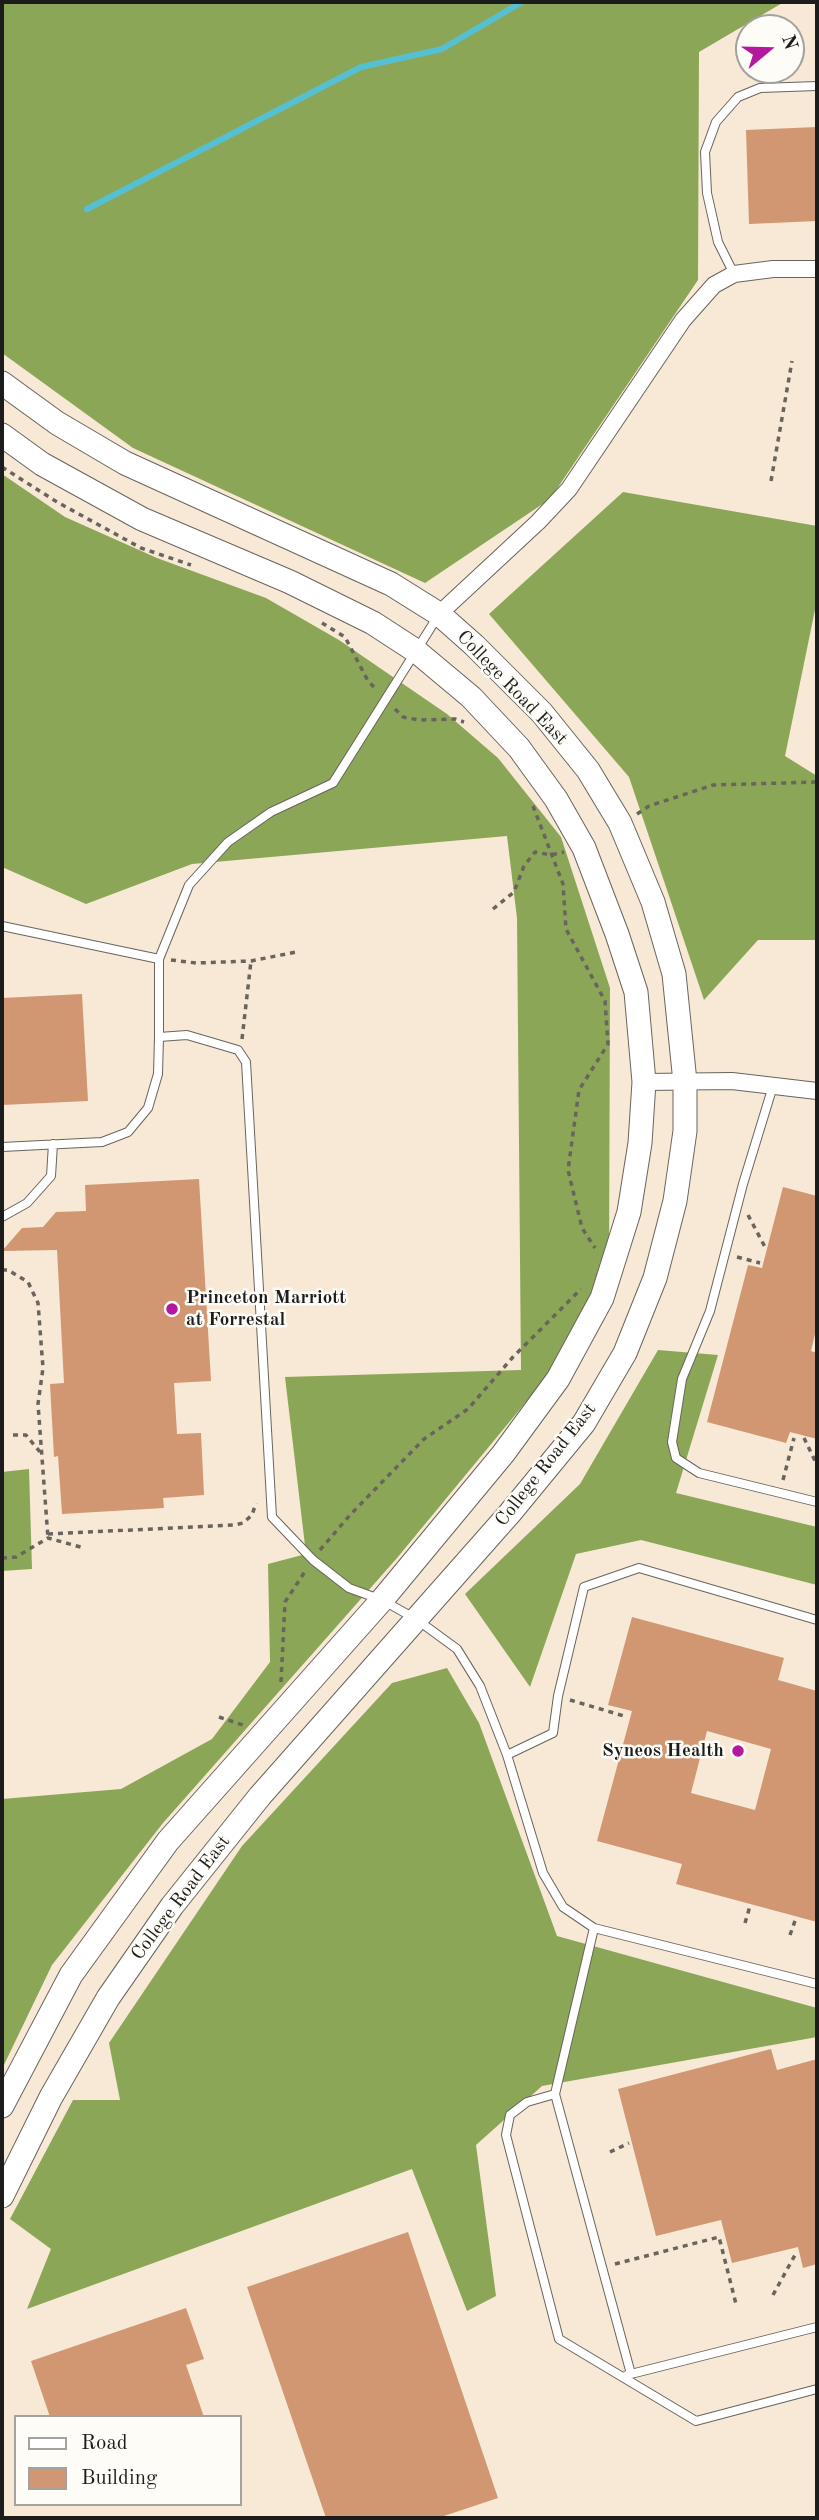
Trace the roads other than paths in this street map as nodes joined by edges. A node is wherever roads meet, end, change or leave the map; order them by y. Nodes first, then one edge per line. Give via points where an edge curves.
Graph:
1 (817, 86) edge
2 (817, 269) edge
3 (734, 274) junction
4 (2, 383) edge
5 (2, 435) edge
6 (439, 614) junction
7 (416, 651) junction
8 (2, 926) edge
9 (159, 959) junction
10 (159, 1037) junction
11 (644, 1082) junction
12 (685, 1082) junction
13 (773, 1086) junction
14 (817, 1091) edge
15 (53, 1144) junction
16 (2, 1147) edge
17 (2, 1217) edge
18 (817, 1502) edge
19 (382, 1600) junction
20 (416, 1619) junction
21 (817, 1620) edge
22 (507, 1755) junction
23 (594, 1928) junction
24 (817, 1984) edge
25 (555, 2094) junction
26 (2, 2106) edge
27 (2, 2196) edge
28 (817, 2327) edge
29 (626, 2375) junction
30 (817, 2389) edge

1 - 3 lane via 760,88 737,97 716,122 705,152 707,193 718,242
2 - 3 street
3 - 6 street via 714,285 683,320 569,489
4 - 6 street, College Road East via 57,423 125,463 391,584
5 - 7 street, College Road East via 42,464 142,519 290,582 373,623
6 - 7 lane
6 - 12 street, College Road East via 542,713 588,770 620,823 653,902 674,974
7 - 9 lane via 333,783 271,812 228,842 189,885
7 - 11 street, College Road East via 471,697 519,748 584,848 636,992
8 - 9 lane
9 - 10 lane
10 - 15 lane via 158,1074 148,1108 128,1132 102,1142
10 - 19 lane via 187,1035 239,1050 246,1062 272,1517 313,1560 349,1588
11 - 12 street
11 - 19 street, College Road East via 629,1212 602,1298 558,1379 503,1454
12 - 13 street
12 - 20 street, College Road East via 685,1130 675,1201 655,1278 625,1353 584,1423
13 - 14 street
13 - 18 lane via 710,1311 682,1379 672,1442 676,1458 699,1473
15 - 16 lane
15 - 17 lane via 51,1176 27,1203
19 - 20 lane
19 - 26 street, College Road East via 168,1842 71,1975
20 - 22 lane via 457,1649 480,1686
20 - 27 street, College Road East via 260,1796 172,1906 108,1998 51,2097
21 - 22 lane via 639,1568 584,1587 553,1734
22 - 23 lane via 542,1873 563,1907
23 - 24 lane
23 - 25 lane
25 - 29 lane
25 - 29 lane via 527,2102 510,2115 506,2135 559,2339
28 - 29 lane
29 - 30 lane via 696,2421

